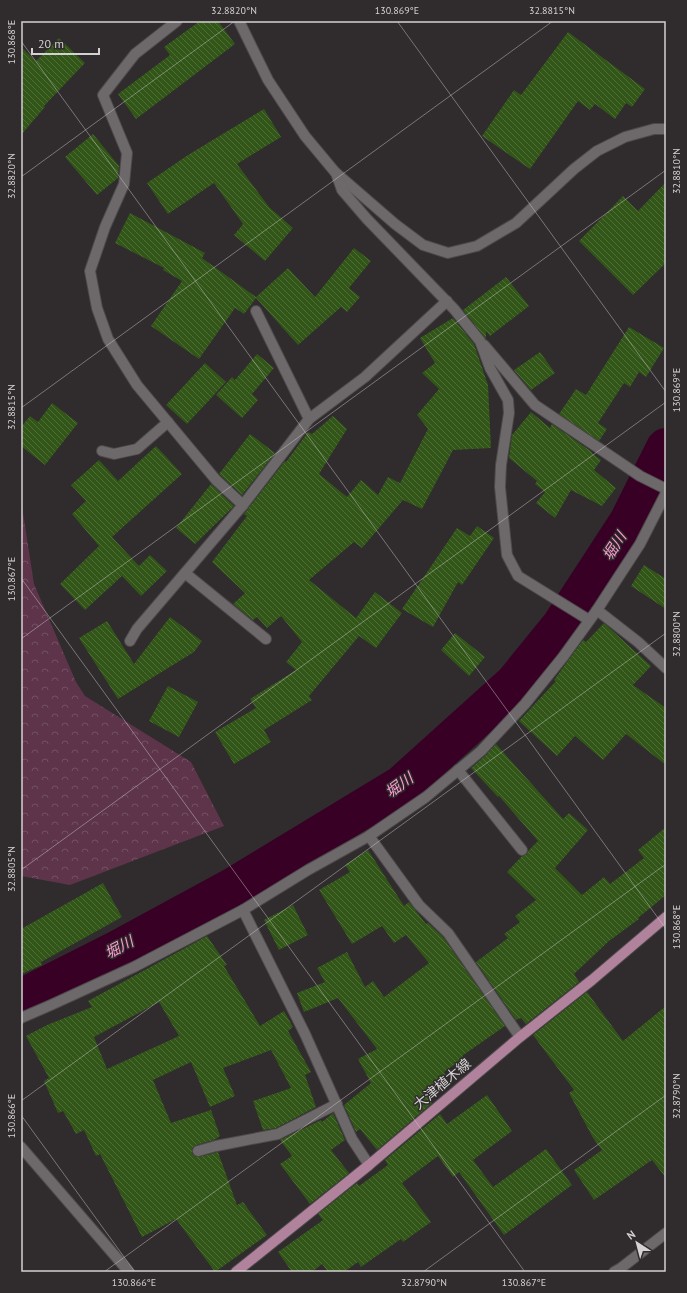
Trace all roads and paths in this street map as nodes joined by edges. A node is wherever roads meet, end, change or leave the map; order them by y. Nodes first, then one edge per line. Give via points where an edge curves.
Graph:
1 (177, 21) edge
2 (239, 21) edge
3 (666, 129) edge
4 (335, 172) junction
5 (446, 301) junction
6 (256, 311) dead end
7 (480, 341) junction
8 (308, 419) junction
9 (168, 422) junction
10 (102, 451) dead end
11 (666, 489) edge
12 (666, 493) edge
13 (242, 505) junction
14 (185, 572) junction
15 (597, 610) junction
16 (589, 620) junction
17 (266, 639) dead end
18 (130, 642) dead end
19 (666, 668) edge
20 (458, 770) junction
21 (369, 836) junction
22 (522, 850) dead end
23 (243, 910) junction
24 (666, 917) edge
25 (21, 1018) edge
26 (520, 1037) junction
27 (337, 1104) junction
28 (21, 1147) edge
29 (198, 1152) dead end
30 (369, 1164) junction
31 (666, 1233) edge
32 (129, 1272) edge
33 (236, 1272) edge
34 (614, 1272) edge

1 - 9 street via 135,54 103,95 127,153 124,184 105,227 90,271 97,308 108,339 137,385
2 - 4 street via 268,80 305,136
3 - 4 street via 654,129 625,138 597,151 516,223 477,246 448,253 423,245
4 - 5 street via 342,190
5 - 7 street
5 - 8 street via 365,377
6 - 8 street
7 - 11 street via 535,405 640,476
7 - 16 street via 490,368 508,400 509,413 500,487 507,555 518,576
8 - 13 street
9 - 10 street via 137,449 114,454
9 - 13 street via 216,480
12 - 15 street via 640,544
13 - 14 street
14 - 17 street
14 - 18 street via 137,629
15 - 16 street
15 - 19 street
16 - 20 street via 525,704 481,751
20 - 21 street via 426,797
20 - 22 street
21 - 23 street
21 - 26 street via 420,905 448,933
23 - 25 street via 134,967
23 - 27 street
24 - 26 main road, 大津植木線
26 - 30 main road, 大津植木線
27 - 29 street via 278,1134
27 - 30 street via 352,1139
28 - 32 street
30 - 33 main road, 大津植木線
31 - 34 street

